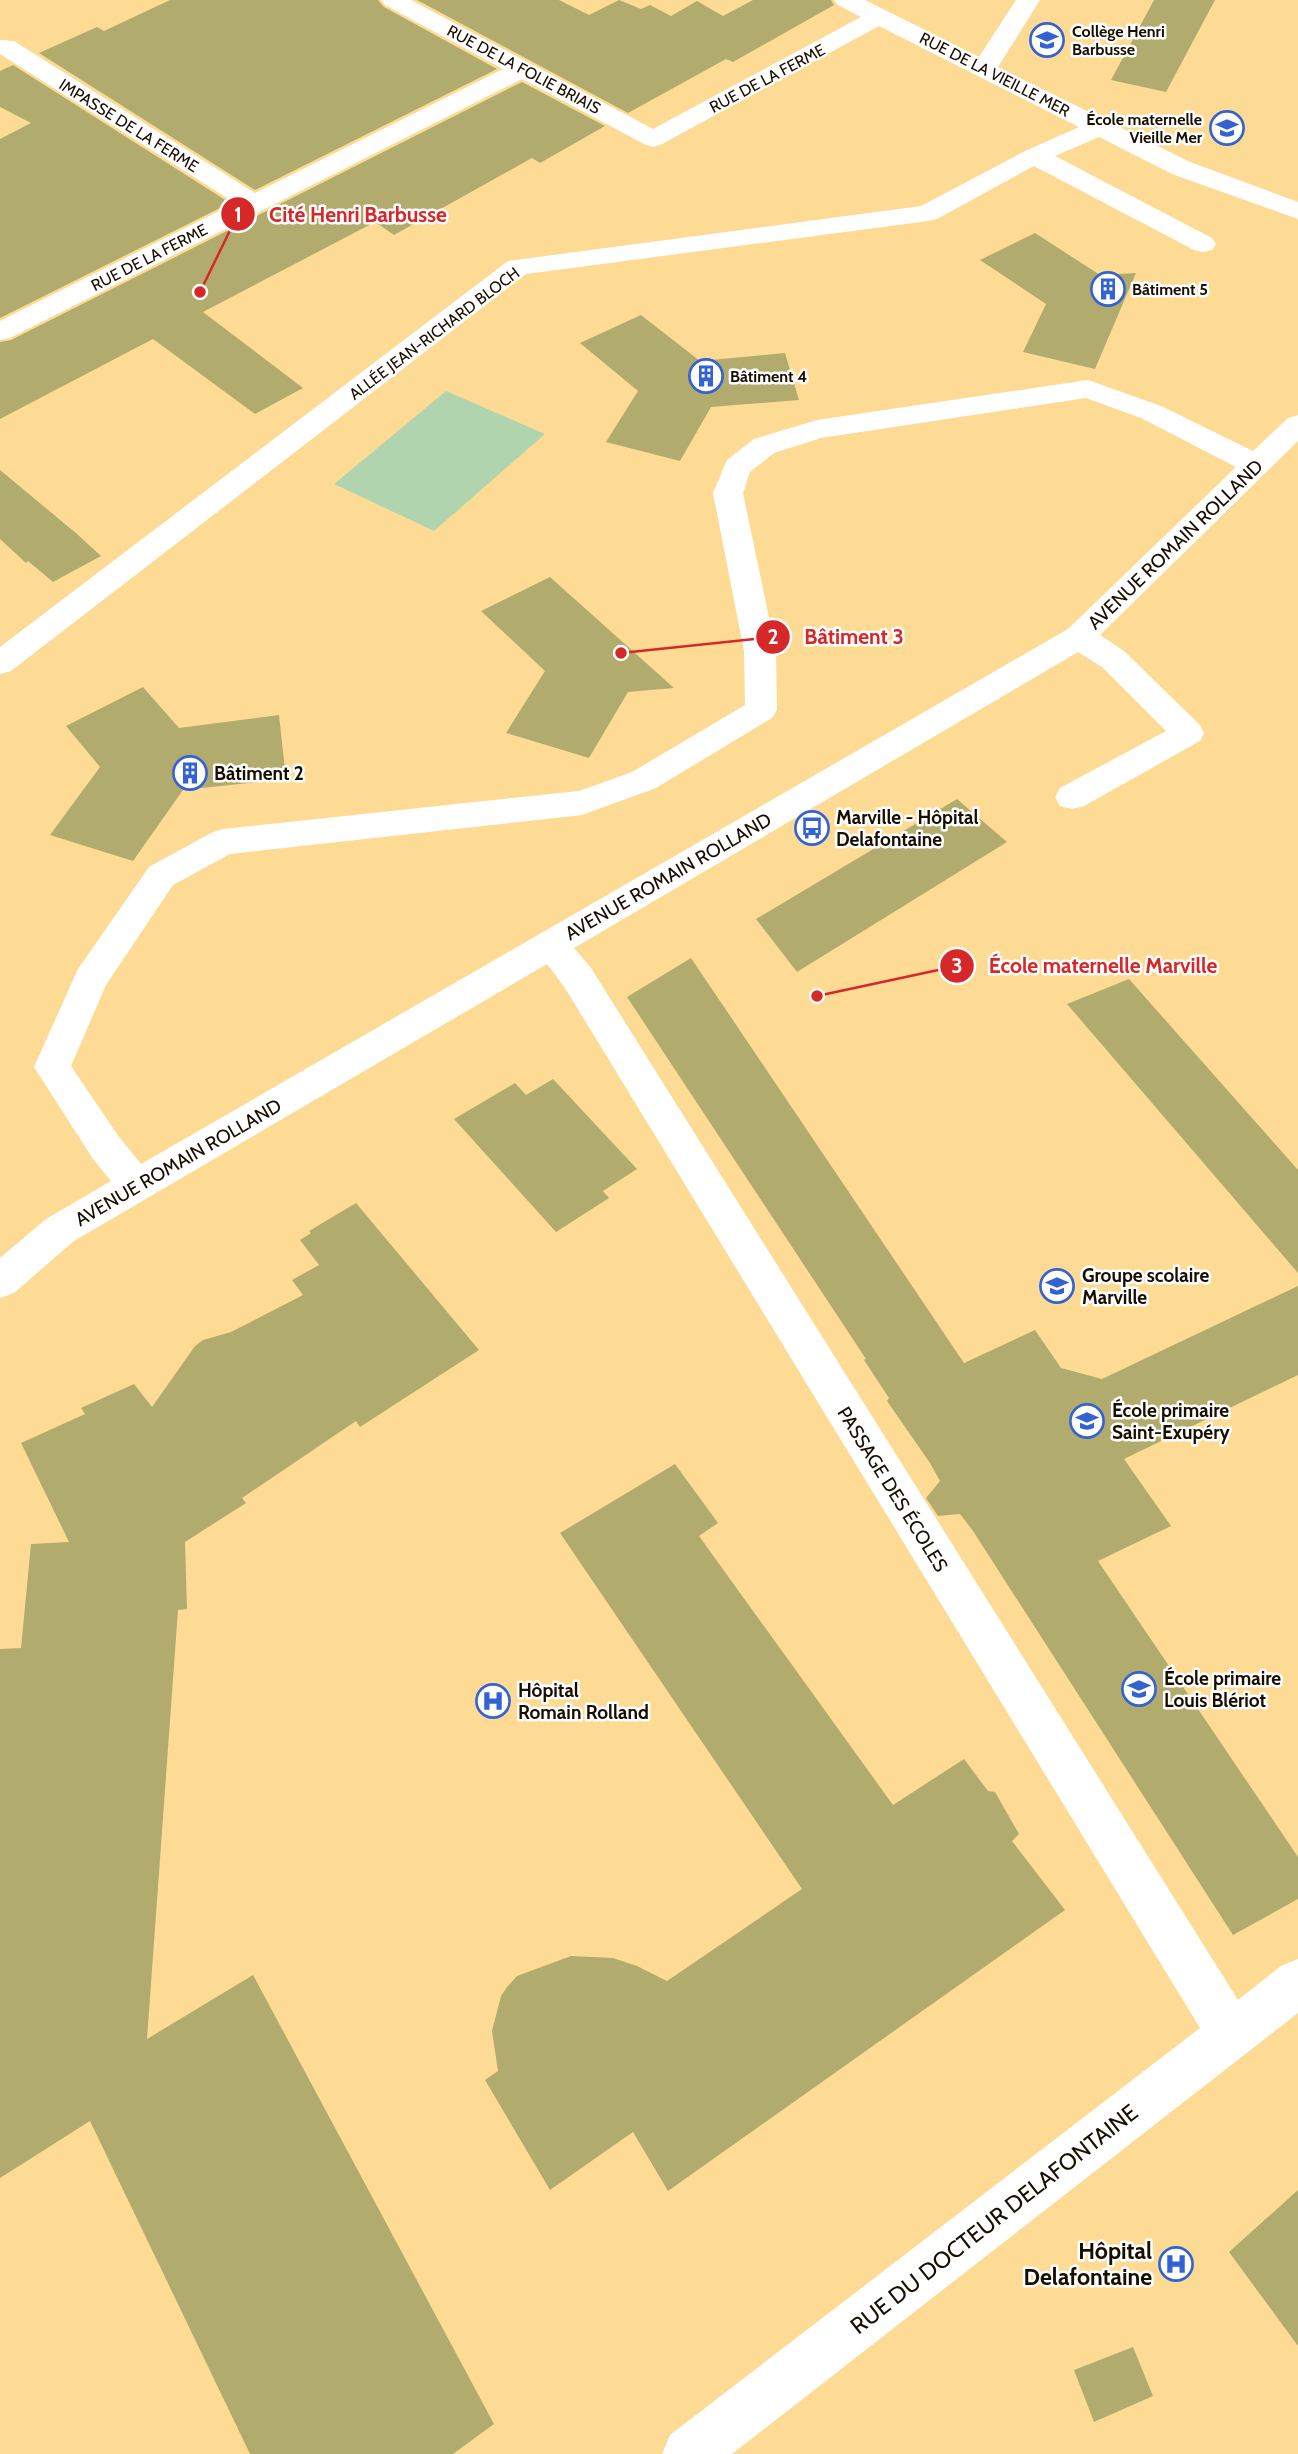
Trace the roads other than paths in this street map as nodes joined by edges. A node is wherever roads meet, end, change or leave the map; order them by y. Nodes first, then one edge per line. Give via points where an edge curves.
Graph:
1 (393, 0) edge
2 (846, 0) edge
3 (1028, 0) edge
4 (880, 16) junction
5 (5, 46) dead end
6 (524, 68) junction
7 (985, 69) junction
8 (1100, 127) junction
9 (653, 139) joint
10 (1034, 156) junction
11 (254, 204) junction
12 (1298, 211) edge
13 (1203, 244) dead end
14 (0, 332) edge
15 (1298, 424) edge
16 (1256, 465) junction
17 (1079, 637) junction
18 (0, 663) edge
19 (1072, 797) dead end
20 (551, 944) junction
21 (136, 1185) junction
22 (0, 1281) edge
23 (1298, 1983) edge
24 (1232, 2035) junction
25 (689, 2454) edge

1 - 6 street, RUE DE LA FOLIE BRIAIS
2 - 4 street, RUE DE LA VIEILLE MER
3 - 7 street
4 - 7 street, RUE DE LA VIEILLE MER
4 - 9 street, RUE DE LA FERME
5 - 11 street, IMPASSE DE LA FERME
6 - 9 street, RUE DE LA FOLIE BRIAIS
6 - 11 street, RUE DE LA FERME
7 - 8 street, RUE DE LA VIEILLE MER
8 - 10 street, ALLÉE JEAN-RICHARD BLOCH
8 - 12 street, RUE DE LA VIEILLE MER via 1181,169
10 - 13 street
10 - 18 street, ALLÉE JEAN-RICHARD BLOCH via 928,213 518,267
11 - 14 street, RUE DE LA FERME
15 - 16 street, AVENUE ROMAIN ROLLAND
16 - 17 street, AVENUE ROMAIN ROLLAND
16 - 21 street via 1151,412 1088,388 817,429 764,446 737,467 728,493 760,650 761,710 644,780 582,803 223,842 162,876 91,979 52,1067 106,1149
17 - 19 street via 1113,659 1188,733
17 - 20 street, AVENUE ROMAIN ROLLAND
20 - 21 street, AVENUE ROMAIN ROLLAND
20 - 24 street, PASSAGE DES ÉCOLES via 578,978
21 - 22 street, AVENUE ROMAIN ROLLAND via 60,1230
23 - 24 street, RUE DU DOCTEUR DELAFONTAINE
24 - 25 street, RUE DU DOCTEUR DELAFONTAINE

